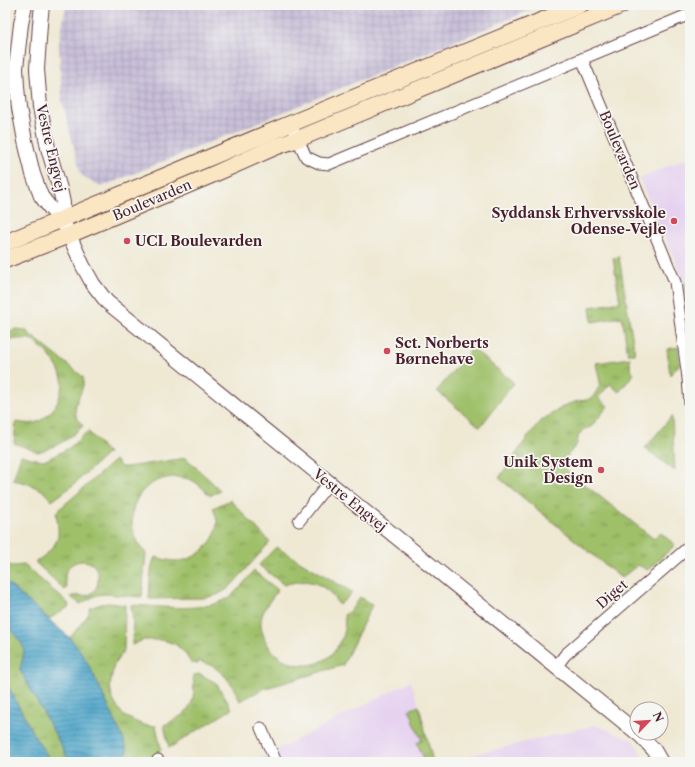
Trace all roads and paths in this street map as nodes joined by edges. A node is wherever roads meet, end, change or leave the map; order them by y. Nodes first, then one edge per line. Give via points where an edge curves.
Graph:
1 (25, 5) edge
2 (42, 5) edge
3 (580, 5) edge
4 (622, 5) edge
5 (690, 14) edge
6 (582, 59) junction
7 (290, 124) junction
8 (298, 139) junction
9 (62, 219) junction
10 (69, 235) junction
11 (5, 243) edge
12 (5, 260) edge
13 (690, 404) edge
14 (329, 483) junction
15 (299, 521) dead end
16 (690, 546) edge
17 (556, 667) junction
18 (261, 728) dead end
19 (276, 760) edge
20 (661, 762) edge

1 - 9 street, Vestre Engvej via 16,68 19,108 25,142 40,196
2 - 9 street, Vestre Engvej via 38,69 40,107 63,203
3 - 7 main road, Boulevarden
4 - 8 main road, Boulevarden
5 - 6 street
6 - 8 street via 329,164 306,157
6 - 13 street, Boulevarden via 675,282
7 - 8 street
7 - 9 main road, Boulevarden
8 - 10 main road, Boulevarden
9 - 10 street, Vestre Engvej
9 - 11 main road, Boulevarden
10 - 12 main road, Boulevarden
10 - 14 street, Vestre Engvej via 93,284 107,302
14 - 15 street
14 - 17 street, Vestre Engvej
16 - 17 street, Diget via 565,655
17 - 20 street, Vestre Engvej via 641,736
18 - 19 street

